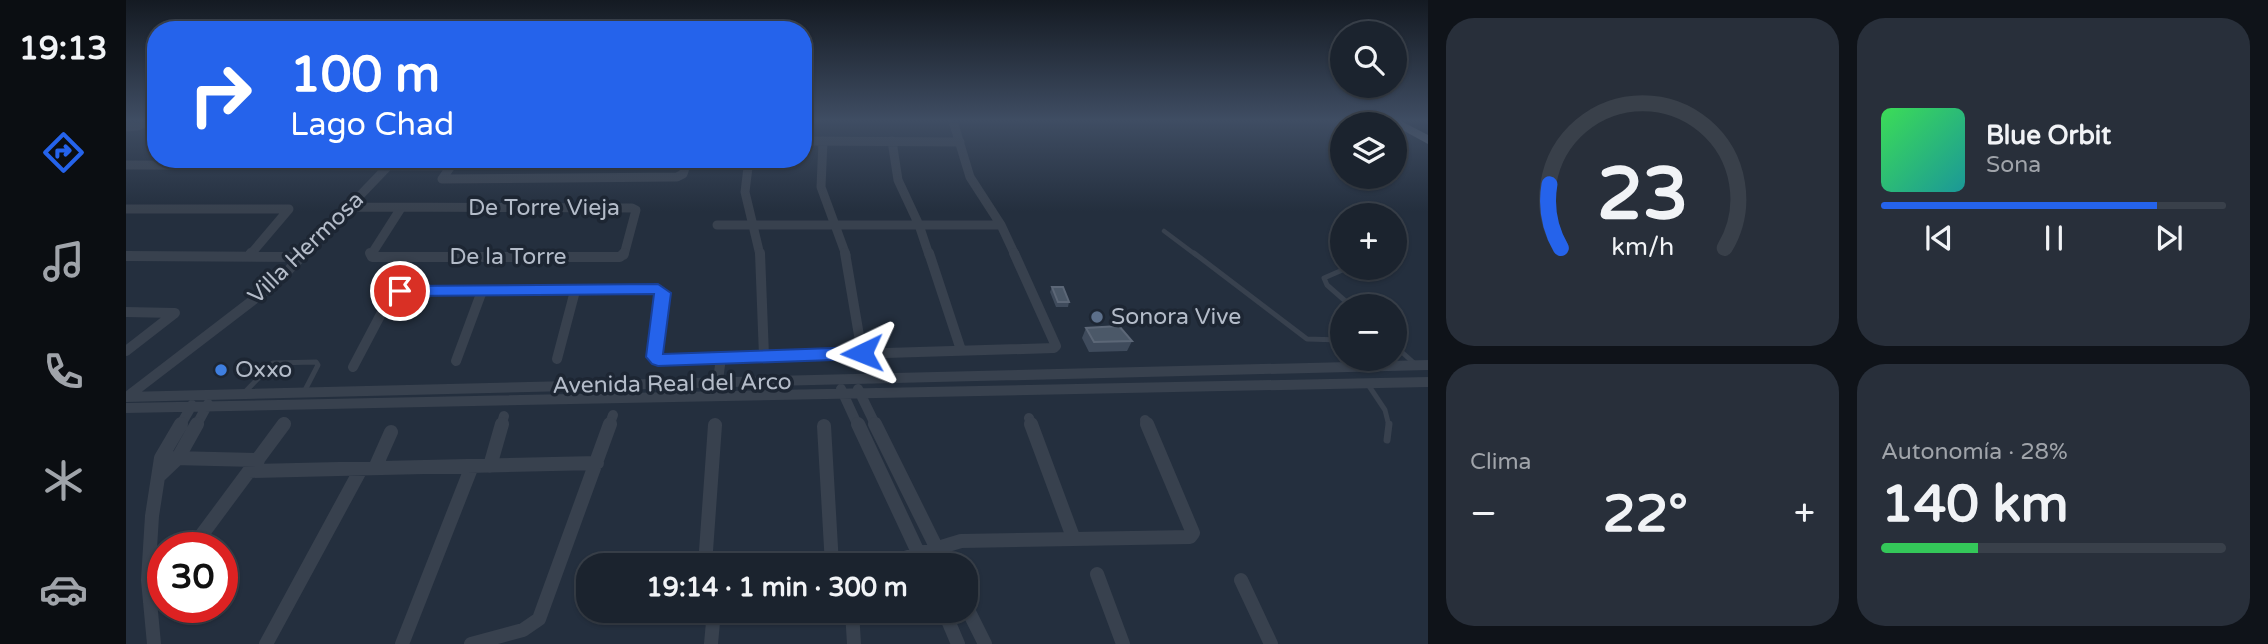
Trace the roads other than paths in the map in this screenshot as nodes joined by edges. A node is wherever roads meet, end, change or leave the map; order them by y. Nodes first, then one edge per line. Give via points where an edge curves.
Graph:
1 (823, 151) edge
2 (894, 151) edge
3 (963, 151) edge
4 (126, 165) edge
5 (147, 165) edge
6 (387, 168) edge
7 (449, 168) edge
8 (686, 168) edge
9 (748, 168) edge
10 (349, 207) junction
11 (401, 208) junction
12 (126, 209) edge
13 (717, 225) dead end
14 (754, 225) junction
15 (836, 225) junction
16 (919, 225) junction
17 (1001, 225) junction
18 (1164, 231) dead end
19 (126, 256) edge
20 (249, 256) junction
21 (303, 257) junction
22 (621, 257) joint
23 (1330, 276) edge
24 (482, 291) junction
25 (575, 291) junction
26 (1337, 294) edge
27 (126, 312) edge
28 (1330, 340) edge
29 (961, 350) junction
30 (126, 351) edge
31 (862, 353) junction
32 (1407, 354) edge
33 (764, 356) junction
34 (721, 358) junction
35 (557, 359) dead end
36 (696, 359) junction
37 (456, 361) dead end
38 (1330, 364) edge
39 (1422, 365) edge
40 (353, 367) dead end
41 (1184, 371) junction
42 (852, 379) junction
43 (837, 380) junction
44 (1428, 382) edge
45 (692, 383) junction
46 (717, 383) junction
47 (1367, 383) junction
48 (1192, 385) junction
49 (304, 392) junction
50 (859, 392) junction
51 (215, 393) junction
52 (244, 393) junction
53 (843, 393) junction
54 (199, 394) junction
55 (418, 395) junction
56 (690, 397) junction
57 (715, 397) junction
58 (129, 403) edge
59 (191, 407) junction
60 (206, 407) junction
61 (613, 415) dead end
62 (504, 416) dead end
63 (1029, 418) dead end
64 (1144, 419) dead end
65 (285, 424) dead end
66 (715, 425) dead end
67 (824, 426) dead end
68 (391, 432) dead end
69 (1387, 440) dead end
70 (161, 458) junction
71 (178, 458) junction
72 (597, 463) junction
73 (254, 466) junction
74 (472, 466) junction
75 (490, 466) junction
76 (368, 469) junction
77 (159, 476) junction
78 (151, 532) edge
79 (204, 532) edge
80 (1073, 537) junction
81 (936, 547) junction
82 (706, 553) edge
83 (831, 553) edge
84 (918, 553) edge
85 (928, 553) edge
86 (939, 553) edge
87 (1097, 573) dead end
88 (1241, 580) dead end
89 (152, 623) edge
90 (712, 623) edge
91 (853, 623) edge
92 (949, 623) edge
93 (974, 623) edge
94 (154, 644) edge
95 (266, 644) edge
96 (402, 644) edge
97 (471, 644) edge
98 (711, 644) edge
99 (854, 644) edge
100 (958, 644) edge
101 (985, 644) edge
102 (1123, 644) edge
103 (1272, 644) edge

1 - 15 street via 821,187
2 - 16 street via 898,180
3 - 17 street via 970,177
4 - 5 street
6 - 10 street, Villa Hermosa
7 - 8 street via 443,179 677,177
9 - 14 street via 745,192
10 - 11 street
10 - 21 street, Villa Hermosa
11 - 22 street, De Torre Vieja via 632,208 636,211
11 - 22 street, De la Torre via 370,253 372,257
12 - 20 street via 289,209
13 - 14 street
14 - 15 street
14 - 33 street via 760,251
15 - 16 street
15 - 31 street via 847,258
16 - 17 street
16 - 29 street
17 - 29 street via 1056,346
18 - 28 lane via 1307,338
19 - 20 street
20 - 21 street
21 - 58 street, Villa Hermosa via 273,286 146,383
23 - 26 lane via 1324,278
24 - 25 street
24 - 37 street
24 - 40 street via 393,293
25 - 35 street
25 - 36 street via 663,291 654,357
27 - 30 street via 175,313
29 - 31 street
31 - 33 street
32 - 39 lane
33 - 34 street
34 - 36 street
34 - 46 street
36 - 45 street
38 - 41 street, Avenida Real del Arco
41 - 42 street, Avenida Real del Arco
41 - 48 street
42 - 43 street, Avenida Real del Arco
42 - 50 street
43 - 46 street, Avenida Real del Arco
43 - 53 street
44 - 47 street, Avenida Real del Arco
45 - 46 street, Avenida Real del Arco
45 - 55 street, Avenida Real del Arco
45 - 56 street
46 - 57 street
47 - 48 street, Avenida Real del Arco
47 - 69 lane via 1389,415 1392,425
48 - 50 street, Avenida Real del Arco
49 - 52 street, Avenida Real del Arco
49 - 52 lane via 316,362 273,363
49 - 55 street, Avenida Real del Arco
50 - 53 street, Avenida Real del Arco
50 - 81 street
51 - 52 street, Avenida Real del Arco
51 - 54 street, Avenida Real del Arco
51 - 60 street
53 - 57 street, Avenida Real del Arco
53 - 84 street
54 - 58 street, Avenida Real del Arco
54 - 59 street
55 - 56 street, Avenida Real del Arco
55 - 60 street, Avenida Real del Arco
56 - 57 street, Avenida Real del Arco
58 - 59 street, Avenida Real del Arco
59 - 60 street, Avenida Real del Arco
59 - 70 street
60 - 71 street
61 - 72 street
62 - 75 street
63 - 80 street
64 - 80 street via 1193,536
65 - 73 street
66 - 82 street
67 - 83 street
68 - 76 street
70 - 71 street
70 - 77 street
71 - 73 street
71 - 77 street
72 - 75 street
72 - 97 street via 538,620 523,630
73 - 76 street
73 - 79 street
74 - 75 street
74 - 76 street
74 - 96 street
76 - 95 street
77 - 78 street
80 - 81 street via 961,541
81 - 85 street
81 - 86 street
87 - 102 street
88 - 103 street
89 - 94 street
90 - 98 street
91 - 99 street
92 - 100 street
93 - 101 street

